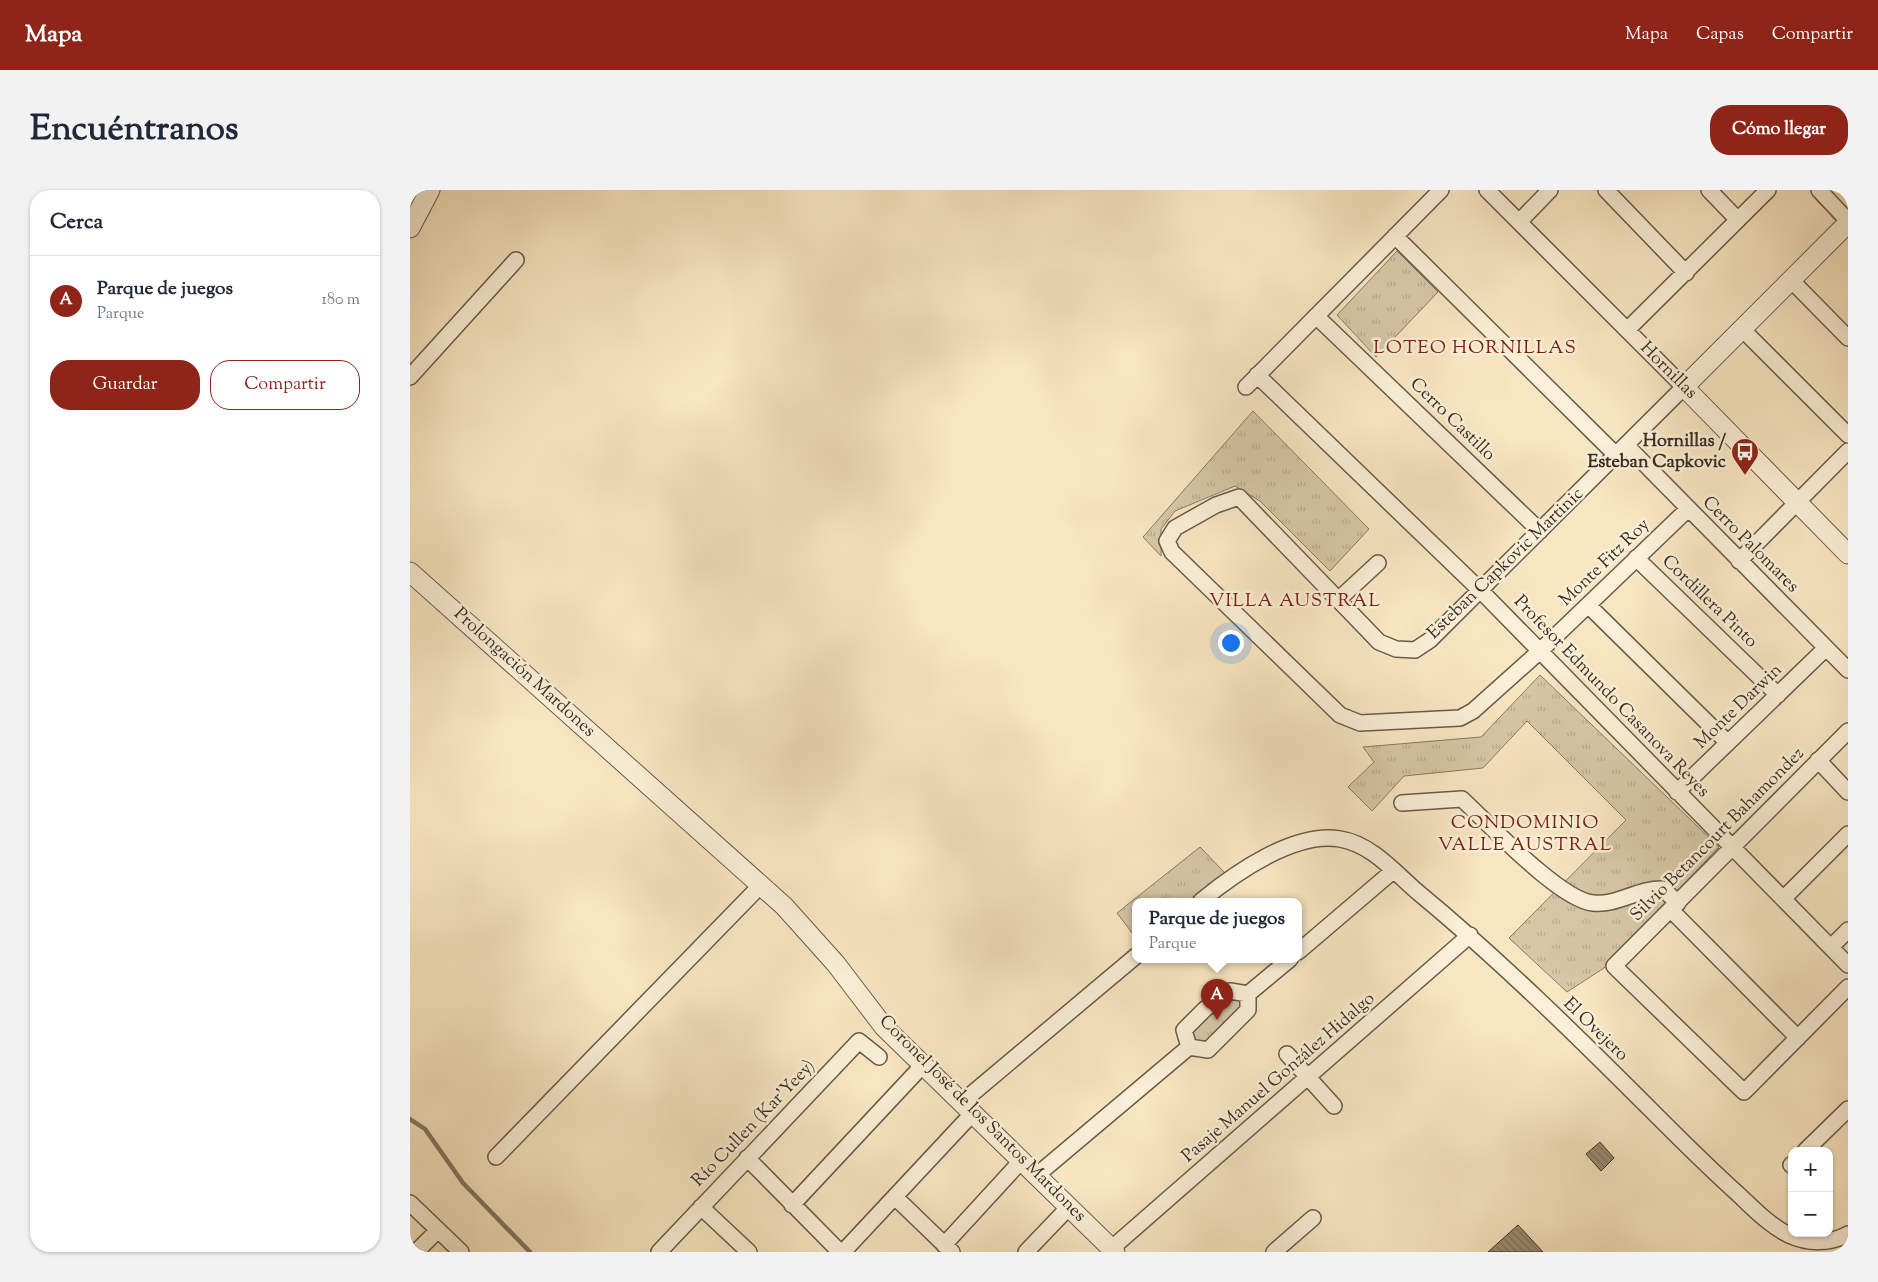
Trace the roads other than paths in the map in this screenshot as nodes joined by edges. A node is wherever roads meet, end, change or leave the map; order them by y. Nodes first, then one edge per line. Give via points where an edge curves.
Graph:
1 (430, 190) edge
2 (1441, 190) edge
3 (1487, 190) edge
4 (1550, 190) edge
5 (1606, 190) edge
6 (1709, 190) edge
7 (1768, 190) edge
8 (1819, 190) edge
9 (1738, 220) junction
10 (1519, 222) junction
11 (1848, 222) edge
12 (410, 228) edge
13 (1395, 236) junction
14 (516, 260) dead end
15 (1686, 272) junction
16 (1791, 280) junction
17 (1316, 316) junction
18 (1742, 328) junction
19 (1627, 330) junction
20 (1848, 338) edge
21 (1257, 375) junction
22 (410, 377) edge
23 (1246, 387) dead end
24 (1684, 387) junction
25 (1848, 436) edge
26 (1621, 450) junction
27 (1848, 451) edge
28 (1239, 497) joint
29 (1797, 503) junction
30 (1688, 509) junction
31 (1540, 531) junction
32 (1848, 554) edge
33 (1636, 558) junction
34 (1739, 561) junction
35 (1378, 563) dead end
36 (410, 572) edge
37 (1481, 591) junction
38 (1338, 599) junction
39 (1588, 605) junction
40 (1826, 648) junction
41 (1540, 651) junction
42 (1848, 670) edge
43 (1778, 694) junction
44 (1848, 730) edge
45 (1728, 743) junction
46 (1818, 760) junction
47 (638, 774) joint
48 (1677, 792) junction
49 (1848, 792) edge
50 (1402, 803) dead end
51 (1848, 834) edge
52 (1732, 848) junction
53 (1393, 871) junction
54 (761, 885) junction
55 (1205, 898) edge
56 (1783, 899) junction
57 (1674, 906) junction
58 (1848, 930) edge
59 (1470, 935) junction
60 (1831, 947) junction
61 (1302, 949) edge
62 (1132, 960) edge
63 (1285, 963) edge
64 (1848, 965) edge
65 (1848, 988) edge
66 (1248, 994) junction
67 (1798, 1038) junction
68 (1189, 1047) junction
69 (1287, 1054) dead end
70 (879, 1057) dead end
71 (923, 1065) junction
72 (1307, 1078) junction
73 (1334, 1106) dead end
74 (967, 1109) junction
75 (1848, 1109) edge
76 (1809, 1147) edge
77 (496, 1157) dead end
78 (747, 1158) junction
79 (1022, 1160) junction
80 (1037, 1175) junction
81 (896, 1198) junction
82 (410, 1202) edge
83 (792, 1205) junction
84 (701, 1206) junction
85 (1069, 1206) junction
86 (1313, 1218) dead end
87 (438, 1230) junction
88 (1848, 1234) edge
89 (948, 1248) edge
90 (848, 1250) edge
91 (1114, 1251) edge
92 (416, 1252) edge
93 (461, 1252) edge
94 (660, 1252) edge
95 (749, 1252) edge
96 (1026, 1252) edge
97 (1274, 1252) edge

1 - 12 street
2 - 13 street
3 - 10 street, Hornillas
4 - 10 street
5 - 15 street
6 - 9 street
7 - 9 street
8 - 11 street
9 - 15 street
10 - 19 street, Hornillas
11 - 16 street, Esteban Capkovic Martinic
13 - 17 street
13 - 26 street, Cerro Palomares
14 - 22 street
15 - 19 street
16 - 18 street, Esteban Capkovic Martinic
16 - 20 street
17 - 21 street
17 - 31 street, Cerro Castillo
18 - 24 street, Esteban Capkovic Martinic
18 - 25 street
19 - 24 street, Hornillas
21 - 23 street
21 - 37 street, Profesor Edmundo Casanova Reyes
24 - 26 street, Esteban Capkovic Martinic
24 - 29 street, Hornillas
26 - 30 street, Cerro Palomares
26 - 31 street, Esteban Capkovic Martinic
27 - 29 street
28 - 38 street, Esteban Capkovic Martinic
28 - 41 street, Monte Fitz Roy via 1216,505 1175,528 1167,541 1172,552 1340,715 1360,723 1460,718 1473,711
29 - 32 street, Hornillas
29 - 34 street
30 - 33 street, Monte Fitz Roy
30 - 34 street, Cerro Palomares
31 - 37 street, Esteban Capkovic Martinic
33 - 39 street, Monte Fitz Roy
33 - 43 street, Cordillera Pinto
34 - 40 street, Cerro Palomares
35 - 38 street
36 - 47 street, Prolongación Mardones
37 - 38 street, Esteban Capkovic Martinic via 1430,640 1415,650 1396,650 1380,642
37 - 41 street, Profesor Edmundo Casanova Reyes
39 - 41 street, Monte Fitz Roy
39 - 45 street
40 - 42 street, Cerro Palomares
40 - 43 street, Monte Darwin
41 - 48 street, Profesor Edmundo Casanova Reyes
43 - 45 street, Monte Darwin
44 - 46 street, Silvio Betancourt Bahamondez
45 - 48 street, Monte Darwin
46 - 49 street
46 - 52 street, Silvio Betancourt Bahamondez
47 - 54 street, Coronel José de los Santos Mardones
48 - 52 street, Profesor Edmundo Casanova Reyes
50 - 57 street via 1462,799 1552,882 1578,899 1592,904 1608,903 1649,888 1664,889
51 - 56 street
52 - 56 street, Profesor Edmundo Casanova Reyes
52 - 57 street, Silvio Betancourt Bahamondez
53 - 55 street, El Ovejero via 1366,848 1341,839 1315,838 1292,844 1222,884
53 - 59 street, El Ovejero
53 - 61 street
54 - 71 street, Coronel José de los Santos Mardones via 784,906 836,964 884,1026
54 - 77 street
56 - 60 street, Profesor Edmundo Casanova Reyes
57 - 67 street
57 - 67 street, Silvio Betancourt Bahamondez via 1614,966 1744,1092
58 - 60 street
59 - 72 street, Pasaje Manuel González Hidalgo
59 - 88 street, El Ovejero via 1706,1165 1769,1222 1791,1236 1812,1241 1834,1242
60 - 64 street, Profesor Edmundo Casanova Reyes
62 - 74 street
63 - 66 street
65 - 67 street
66 - 68 street via 1248,1010 1208,1050
66 - 68 street via 1230,991 1205,1010 1184,1030
68 - 80 street
69 - 72 street
70 - 78 street, Río Cullen (Kar'Yeey) via 859,1041
71 - 74 street, Coronel José de los Santos Mardones
71 - 83 street
72 - 73 street
72 - 91 street, Pasaje Manuel González Hidalgo
74 - 79 street, Coronel José de los Santos Mardones
74 - 81 street
75 - 76 street
78 - 83 street
78 - 84 street, Río Cullen (Kar'Yeey)
79 - 80 street, Coronel José de los Santos Mardones
79 - 89 street
80 - 85 street, Coronel José de los Santos Mardones
81 - 89 street
81 - 90 street
82 - 87 street
83 - 90 street
84 - 94 street, Río Cullen (Kar'Yeey)
84 - 95 street
85 - 91 street, Coronel José de los Santos Mardones
85 - 96 street
86 - 97 street
87 - 92 street
87 - 93 street

